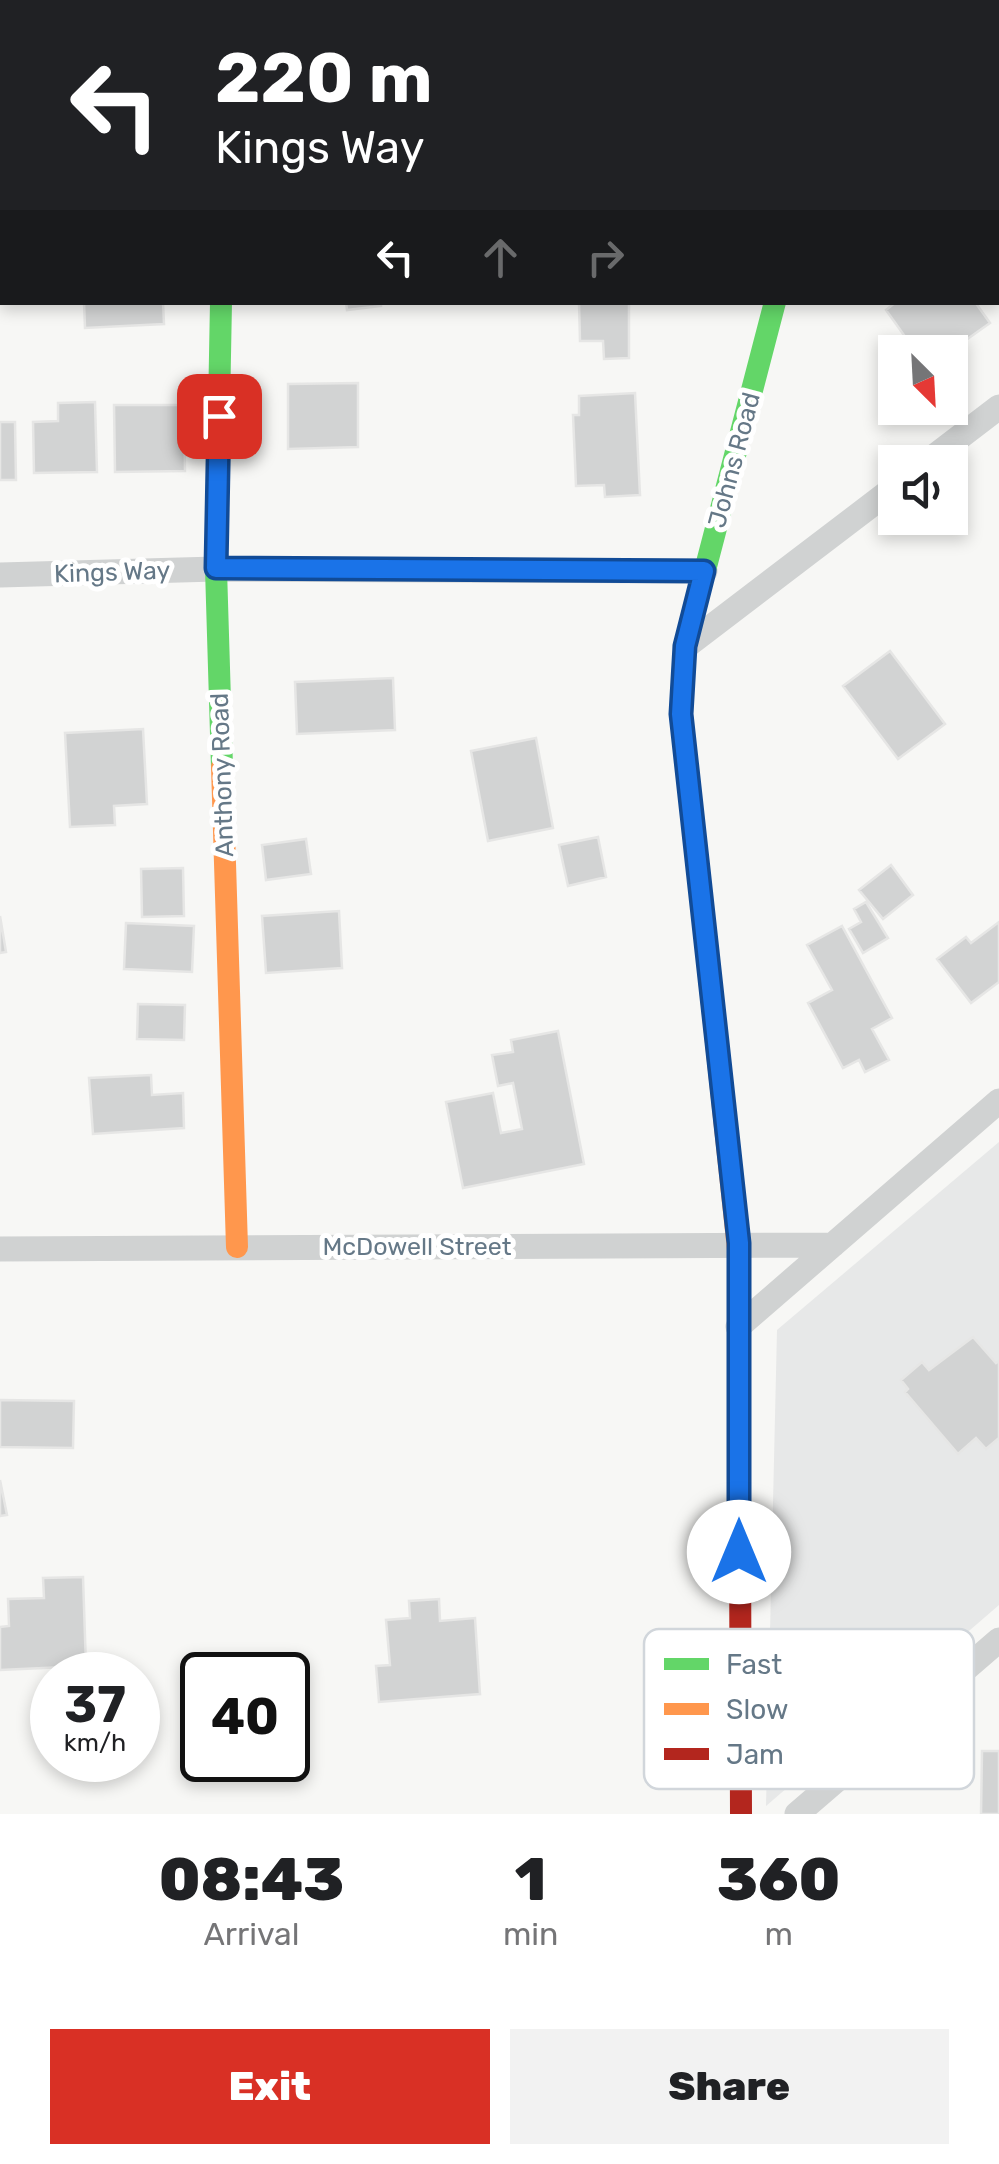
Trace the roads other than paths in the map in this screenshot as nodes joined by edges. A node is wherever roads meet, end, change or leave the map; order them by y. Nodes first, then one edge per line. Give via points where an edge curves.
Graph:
1 (221, 305) edge
2 (774, 305) edge
3 (999, 408) edge
4 (950, 445) edge
5 (878, 499) edge
6 (216, 568) junction
7 (704, 571) junction
8 (0, 575) edge
9 (685, 646) junction
10 (999, 1101) edge
11 (739, 1243) junction
12 (833, 1245) junction
13 (237, 1247) junction
14 (0, 1249) edge
15 (738, 1327) junction
16 (739, 1629) edge
17 (999, 1640) edge
18 (974, 1662) edge
19 (740, 1789) edge
20 (827, 1789) edge
21 (740, 1814) edge
22 (798, 1814) edge

1 - 6 street, Anthony Road
2 - 7 street, Johns Road
3 - 4 street
5 - 9 street
6 - 7 street, Kings Way
6 - 8 street, Kings Way
6 - 13 street, Anthony Road
7 - 9 street, Johns Road
9 - 11 street, Johns Road via 681,714
10 - 12 street
11 - 12 street, McDowell Street
11 - 13 street, McDowell Street
11 - 15 street, Johns Road
12 - 15 street
13 - 14 street, McDowell Street
15 - 16 street, Johns Road
17 - 18 street
19 - 21 street, Johns Road
20 - 22 street

